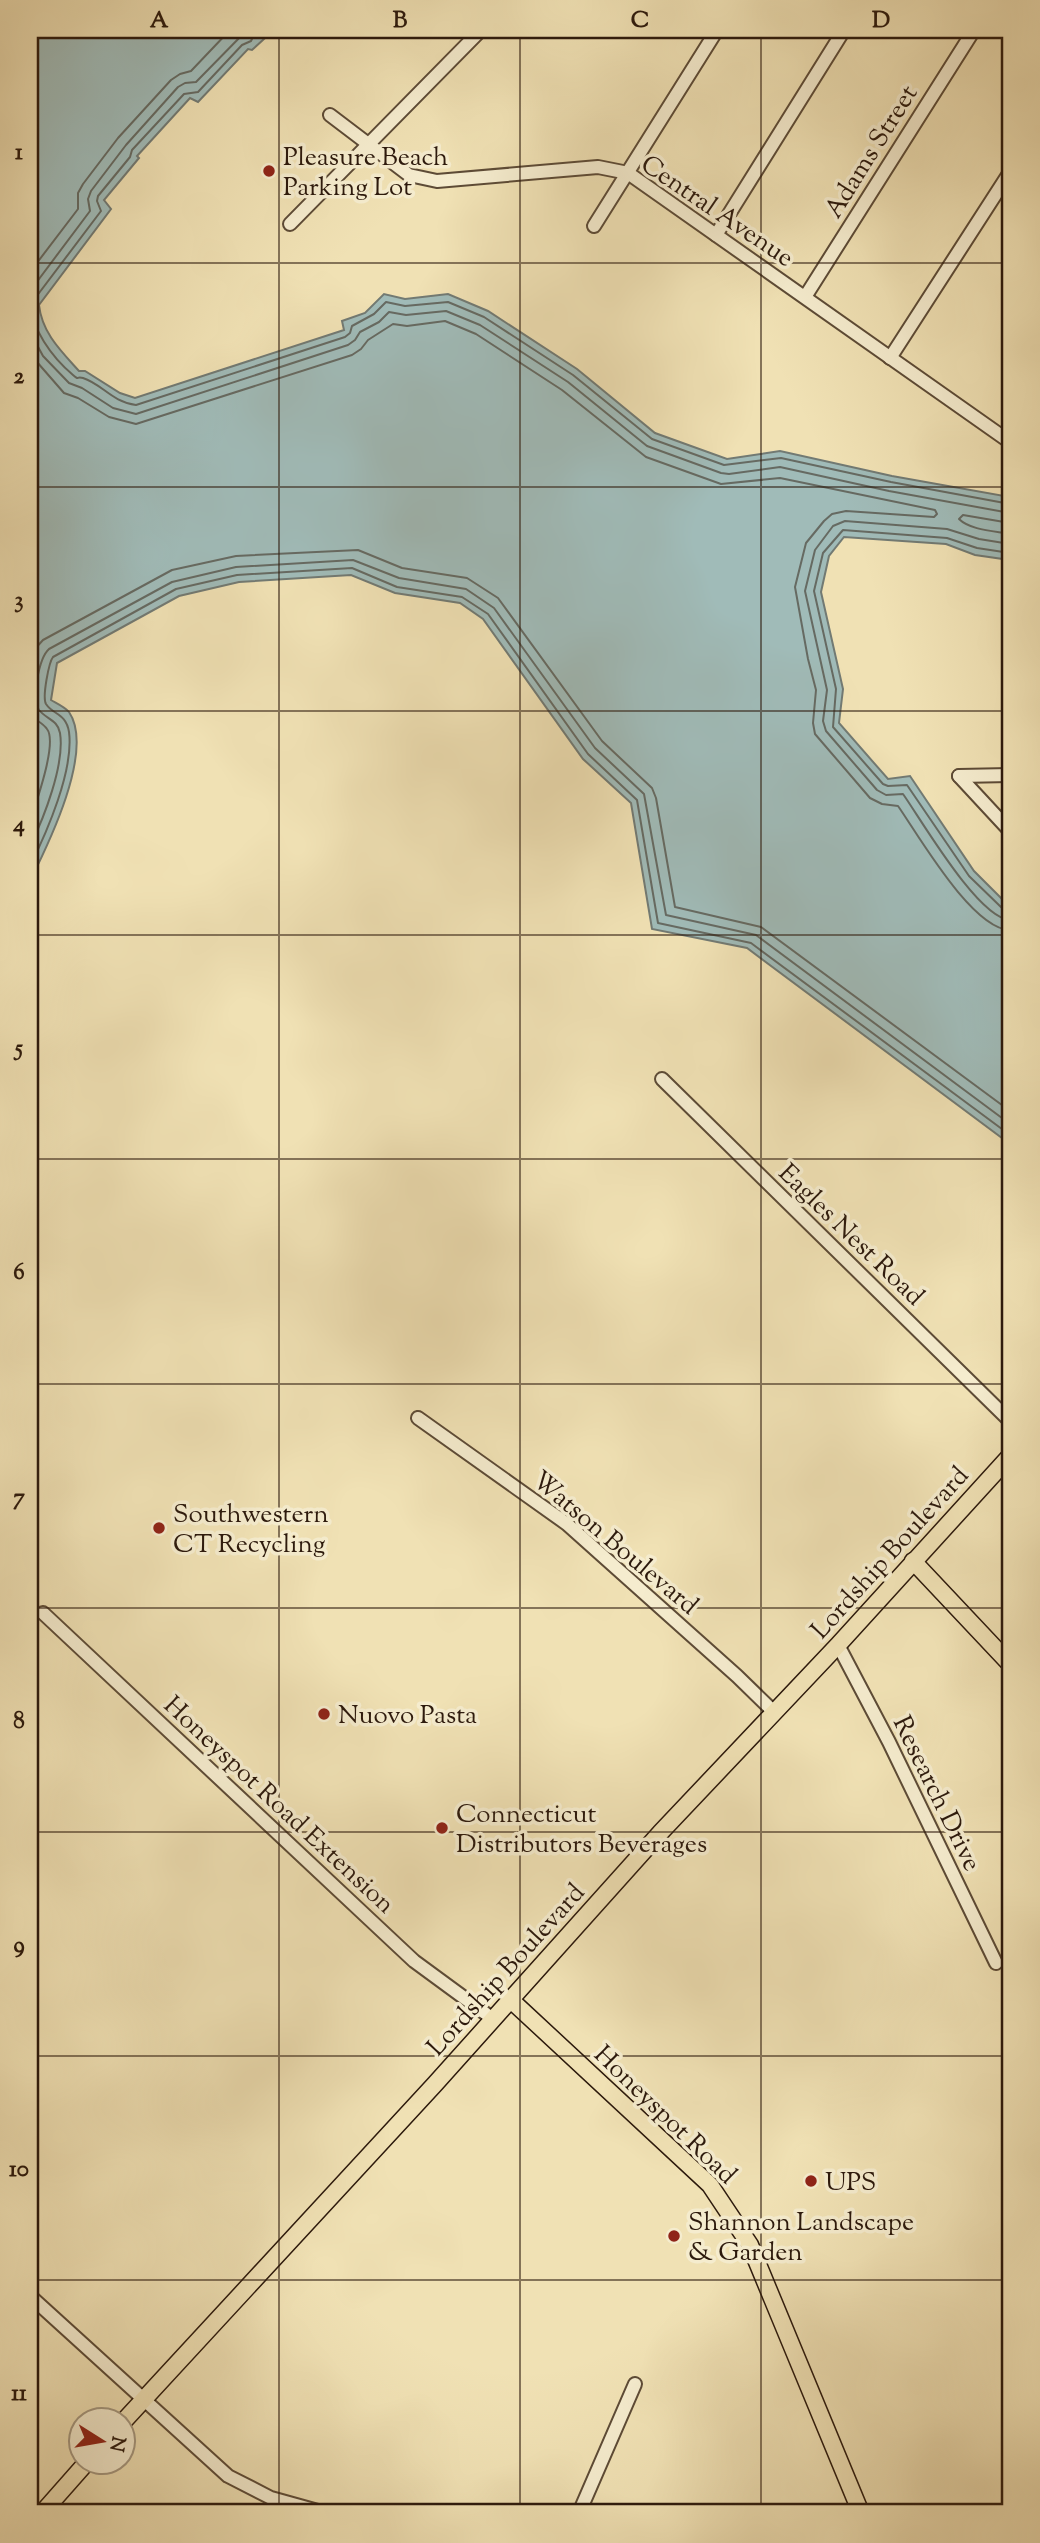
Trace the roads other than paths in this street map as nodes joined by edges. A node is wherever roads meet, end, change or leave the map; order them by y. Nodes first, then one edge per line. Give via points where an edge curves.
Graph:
1 (481, 30) edge
2 (717, 30) edge
3 (844, 30) edge
4 (974, 30) edge
5 (330, 115) dead end
6 (368, 143) junction
7 (1010, 172) edge
8 (628, 173) junction
9 (290, 224) dead end
10 (594, 226) dead end
11 (716, 234) junction
12 (805, 297) junction
13 (890, 358) junction
14 (1010, 442) edge
15 (1010, 775) edge
16 (1010, 831) edge
17 (662, 1079) dead end
18 (418, 1418) dead end
19 (1010, 1421) edge
20 (1010, 1456) edge
21 (913, 1561) junction
22 (43, 1613) dead end
23 (838, 1645) junction
24 (1010, 1664) edge
25 (774, 1712) junction
26 (996, 1963) dead end
27 (511, 2000) junction
28 (494, 2019) junction
29 (30, 2297) edge
30 (635, 2384) dead end
31 (144, 2399) junction
32 (136, 2408) edge
33 (75, 2476) edge
34 (42, 2513) edge
35 (325, 2513) edge
36 (579, 2513) edge
37 (861, 2513) edge

1 - 6 street
2 - 8 street
3 - 11 street
4 - 12 street, Adams Street
5 - 6 street, Central Avenue
6 - 8 street, Central Avenue via 409,174 437,181 598,167
6 - 9 street
7 - 13 street
8 - 10 street
8 - 11 street, Central Avenue
11 - 12 street, Central Avenue
12 - 13 street, Central Avenue
13 - 14 street, Central Avenue
15 - 16 street via 959,776
17 - 19 street, Eagles Nest Road
18 - 25 street, Watson Boulevard via 567,1524
20 - 21 main road, Lordship Boulevard
21 - 23 main road, Lordship Boulevard
21 - 24 main road
22 - 28 street, Honeyspot Road Extension via 414,1961
23 - 25 main road, Lordship Boulevard
23 - 26 street, Research Drive
25 - 27 main road, Lordship Boulevard
27 - 28 main road, Lordship Boulevard
27 - 37 main road, Honeyspot Road via 710,2185 750,2245
28 - 31 main road, Lordship Boulevard
29 - 31 street
30 - 36 street
31 - 32 main road, Lordship Boulevard
31 - 35 street via 228,2476 271,2498
33 - 34 main road

